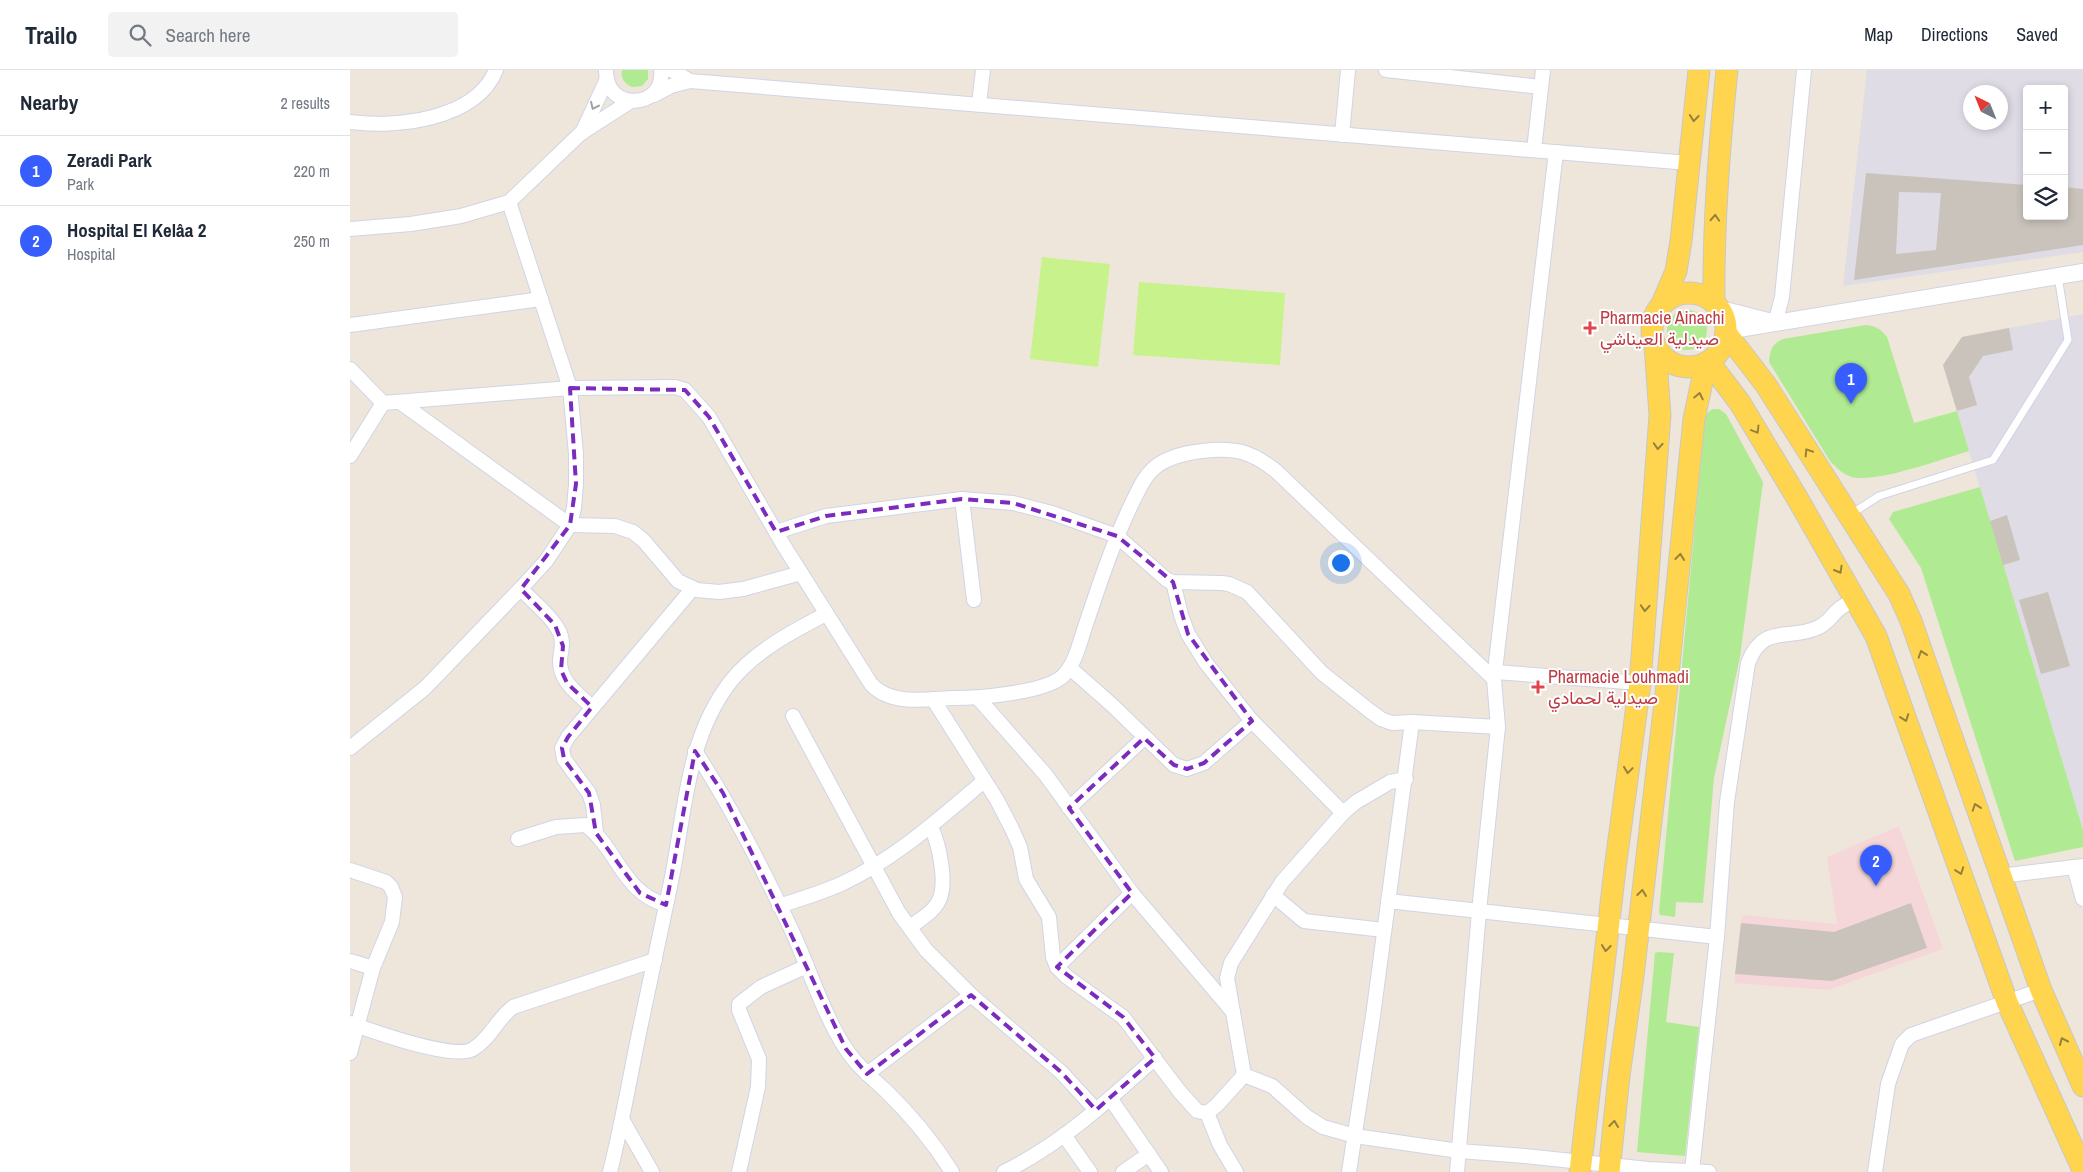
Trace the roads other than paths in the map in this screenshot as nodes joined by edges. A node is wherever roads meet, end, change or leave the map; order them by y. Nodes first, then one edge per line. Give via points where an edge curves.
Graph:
1 (496, 70) edge
2 (661, 70) edge
3 (671, 70) edge
4 (983, 70) edge
5 (1348, 70) edge
6 (1386, 70) edge
7 (1543, 70) edge
8 (1699, 70) edge
9 (1727, 70) edge
10 (1804, 70) edge
11 (1431, 72) edge
12 (607, 74) edge
13 (698, 77) edge
14 (1541, 87) junction
15 (649, 97) junction
16 (631, 101) junction
17 (979, 104) junction
18 (350, 122) edge
19 (582, 133) junction
20 (1342, 135) junction
21 (1534, 150) junction
22 (1556, 152) junction
23 (1689, 163) junction
24 (509, 202) junction
25 (350, 229) edge
26 (1681, 241) junction
27 (1713, 247) junction
28 (2083, 272) edge
29 (2058, 276) junction
30 (541, 299) junction
31 (1662, 304) junction
32 (1718, 306) junction
33 (1775, 323) junction
34 (350, 326) edge
35 (1727, 332) junction
36 (1655, 345) junction
37 (1707, 362) junction
38 (350, 368) edge
39 (1766, 385) junction
40 (570, 388) junction
41 (400, 402) junction
42 (383, 403) junction
43 (1740, 404) junction
44 (1660, 415) junction
45 (1694, 419) junction
46 (350, 456) edge
47 (1825, 479) junction
48 (1796, 496) junction
49 (962, 499) junction
50 (1849, 516) junction
51 (570, 525) junction
52 (776, 532) junction
53 (1117, 536) junction
54 (801, 573) junction
55 (1173, 582) junction
56 (693, 588) junction
57 (521, 589) junction
58 (1856, 599) junction
59 (974, 600) dead end
60 (826, 614) junction
61 (1070, 668) junction
62 (1495, 676) junction
63 (1640, 683) junction
64 (978, 698) junction
65 (933, 699) junction
66 (592, 707) junction
67 (793, 716) dead end
68 (1252, 721) junction
69 (1412, 722) junction
70 (1498, 727) junction
71 (1144, 738) junction
72 (350, 748) edge
73 (695, 751) junction
74 (1406, 779) junction
75 (984, 781) junction
76 (1070, 808) junction
77 (1343, 813) junction
78 (931, 827) junction
79 (596, 833) junction
80 (518, 839) dead end
81 (874, 866) junction
82 (2079, 866) edge
83 (350, 870) edge
84 (2000, 876) junction
85 (1132, 893) junction
86 (1273, 895) junction
87 (2083, 899) edge
88 (1388, 901) junction
89 (666, 905) junction
90 (779, 906) junction
91 (1478, 911) junction
92 (1608, 925) junction
93 (910, 927) junction
94 (1637, 928) junction
95 (1384, 930) junction
96 (1717, 937) junction
97 (655, 960) junction
98 (350, 961) edge
99 (807, 966) junction
100 (374, 968) junction
101 (1057, 968) junction
102 (1604, 975) junction
103 (1633, 976) junction
104 (2041, 990) junction
105 (971, 995) junction
106 (2007, 1002) junction
107 (1233, 1012) junction
108 (354, 1025) edge
109 (350, 1052) edge
110 (1155, 1058) junction
111 (867, 1074) junction
112 (1244, 1075) junction
113 (2083, 1086) edge
114 (1110, 1098) junction
115 (1096, 1110) junction
116 (1207, 1113) junction
117 (623, 1121) junction
118 (1064, 1135) junction
119 (1355, 1136) junction
120 (1459, 1151) junction
121 (1149, 1154) junction
122 (1581, 1167) edge
123 (1610, 1169) edge
124 (2083, 1170) edge
125 (1692, 1171) edge
126 (610, 1172) edge
127 (652, 1172) edge
128 (739, 1172) edge
129 (952, 1172) edge
130 (1004, 1172) edge
131 (1090, 1172) edge
132 (1123, 1172) edge
133 (1161, 1172) edge
134 (1236, 1172) edge
135 (1349, 1172) edge
136 (1457, 1172) edge
137 (1709, 1172) edge
138 (1875, 1172) edge

1 - 18 street via 481,92 451,111 396,124
2 - 15 street via 660,84
3 - 13 street
4 - 17 street
5 - 20 street
6 - 11 street
7 - 14 street
8 -> 23 main road
27 -> 9 main road
10 - 33 street via 1782,298
11 - 14 street
12 - 16 street via 615,94
12 -> 19 street
13 - 15 street
13 - 17 street
14 - 21 street
15 - 16 street
16 - 19 street
17 - 20 street
19 - 24 street
20 - 21 street
21 - 22 street
22 - 23 street
22 - 62 street
23 - 26 main road
24 - 25 street via 461,216
24 - 30 street
26 - 27 main road
26 - 31 main road via 1676,272
27 - 32 main road
28 - 29 street
29 - 33 street
29 - 50 lane via 2068,340 1993,460 1880,496
30 - 34 street
30 - 40 street
31 - 32 main road via 1671,297 1694,292
31 - 36 main road via 1652,324
32 - 33 street
32 - 35 main road
33 - 35 street
35 - 37 main road via 1721,349
35 - 39 main road
36 - 37 main road via 1661,355 1676,365 1694,367
36 - 44 main road
37 - 43 main road
45 -> 37 main road
38 - 42 street
39 - 43 main road
47 -> 39 main road
40 - 41 street
40 - 51 street via 576,476
40 - 52 street via 675,387 685,390 709,417
41 - 42 street
41 - 51 street
42 - 46 street
43 -> 48 main road
44 - 45 main road
44 -> 63 main road
94 -> 45 main road via 1667,685
47 - 48 main road
47 - 50 main road
48 -> 58 main road
49 - 52 street via 826,516
49 - 53 street via 1013,503
49 - 59 street
84 -> 50 main road via 1911,621 1885,569
51 - 56 street via 615,526 633,532 678,581
51 - 57 street via 546,561
52 - 54 street
53 - 55 street
53 - 61 street
53 - 62 street via 1145,478 1163,462 1191,452 1216,449 1253,455 1276,471
54 - 56 street via 743,589 719,592
54 - 60 street
55 - 68 street via 1188,634
55 - 69 street via 1222,583 1247,592 1322,673 1381,720
56 - 66 street
57 - 66 street via 556,625 563,646 561,670 567,683
57 - 72 street via 425,688
58 - 96 street via 1838,609 1820,627 1804,633 1770,637 1752,651 1744,682 1727,802
58 -> 106 main road via 1876,636
60 - 65 street via 877,691 887,697
60 - 73 street via 759,654 732,680 711,713
61 - 64 street via 1054,682 1037,688
61 - 71 street via 1112,704
62 - 63 street
62 - 70 street
63 -> 92 main road
64 - 65 street
64 - 76 street via 1045,774
65 - 75 street
66 - 79 street via 562,748 564,759 589,793
67 - 81 street
68 - 71 street via 1204,763 1187,769 1174,765
68 - 77 street
69 - 70 street
69 - 74 street
70 - 91 street
71 - 76 street
73 - 89 street
73 - 90 street via 723,794
74 - 77 street via 1390,782
74 - 88 street
75 - 78 street
75 - 101 street via 1012,829 1020,848 1026,879 1049,917
76 - 85 street
77 - 86 street
78 - 81 street
78 - 93 street via 942,860 941,893 933,910
79 - 80 street via 586,825 576,824
79 - 89 street via 640,893
81 - 90 street via 841,884
81 - 93 street
82 - 84 street
82 - 87 street
83 - 100 street via 386,882 395,897 392,922
84 - 104 main road
85 - 101 street
85 - 107 street
86 - 95 street via 1304,921
86 - 107 street via 1231,963 1227,978
88 - 91 street
88 - 95 street
89 - 97 street
90 - 99 street
91 - 92 street
91 - 120 street
92 - 94 street
92 -> 102 main road
93 - 105 street via 926,950
94 - 96 street
94 - 103 main road
95 - 119 street
96 - 125 street
97 - 108 street via 513,1008 472,1050 458,1053 439,1050
97 - 117 street
98 - 100 street
99 - 111 street via 846,1048
99 - 128 street via 761,987 739,1004 759,1058 758,1087
100 - 108 street
101 - 110 street via 1123,1017
102 - 103 main road
102 - 122 main road
123 -> 103 main road
104 - 106 street
113 -> 104 main road
105 - 111 street
105 - 115 street via 1061,1072
106 - 124 main road
106 - 138 street via 1911,1035 1902,1044 1888,1084
107 - 112 street
108 - 109 street
110 - 114 street
110 - 116 street via 1197,1111
111 - 129 street via 918,1125
112 - 116 street
112 - 119 street via 1272,1086 1323,1127
114 - 115 street
114 - 121 street
115 - 118 street
116 - 134 street
117 - 126 street
117 - 127 street
118 - 130 street via 1026,1162
118 - 131 street
119 - 120 street
119 - 135 street
120 - 122 street
120 - 136 street
121 - 132 street
121 - 133 street
122 - 123 street
123 - 125 street
125 - 137 street

